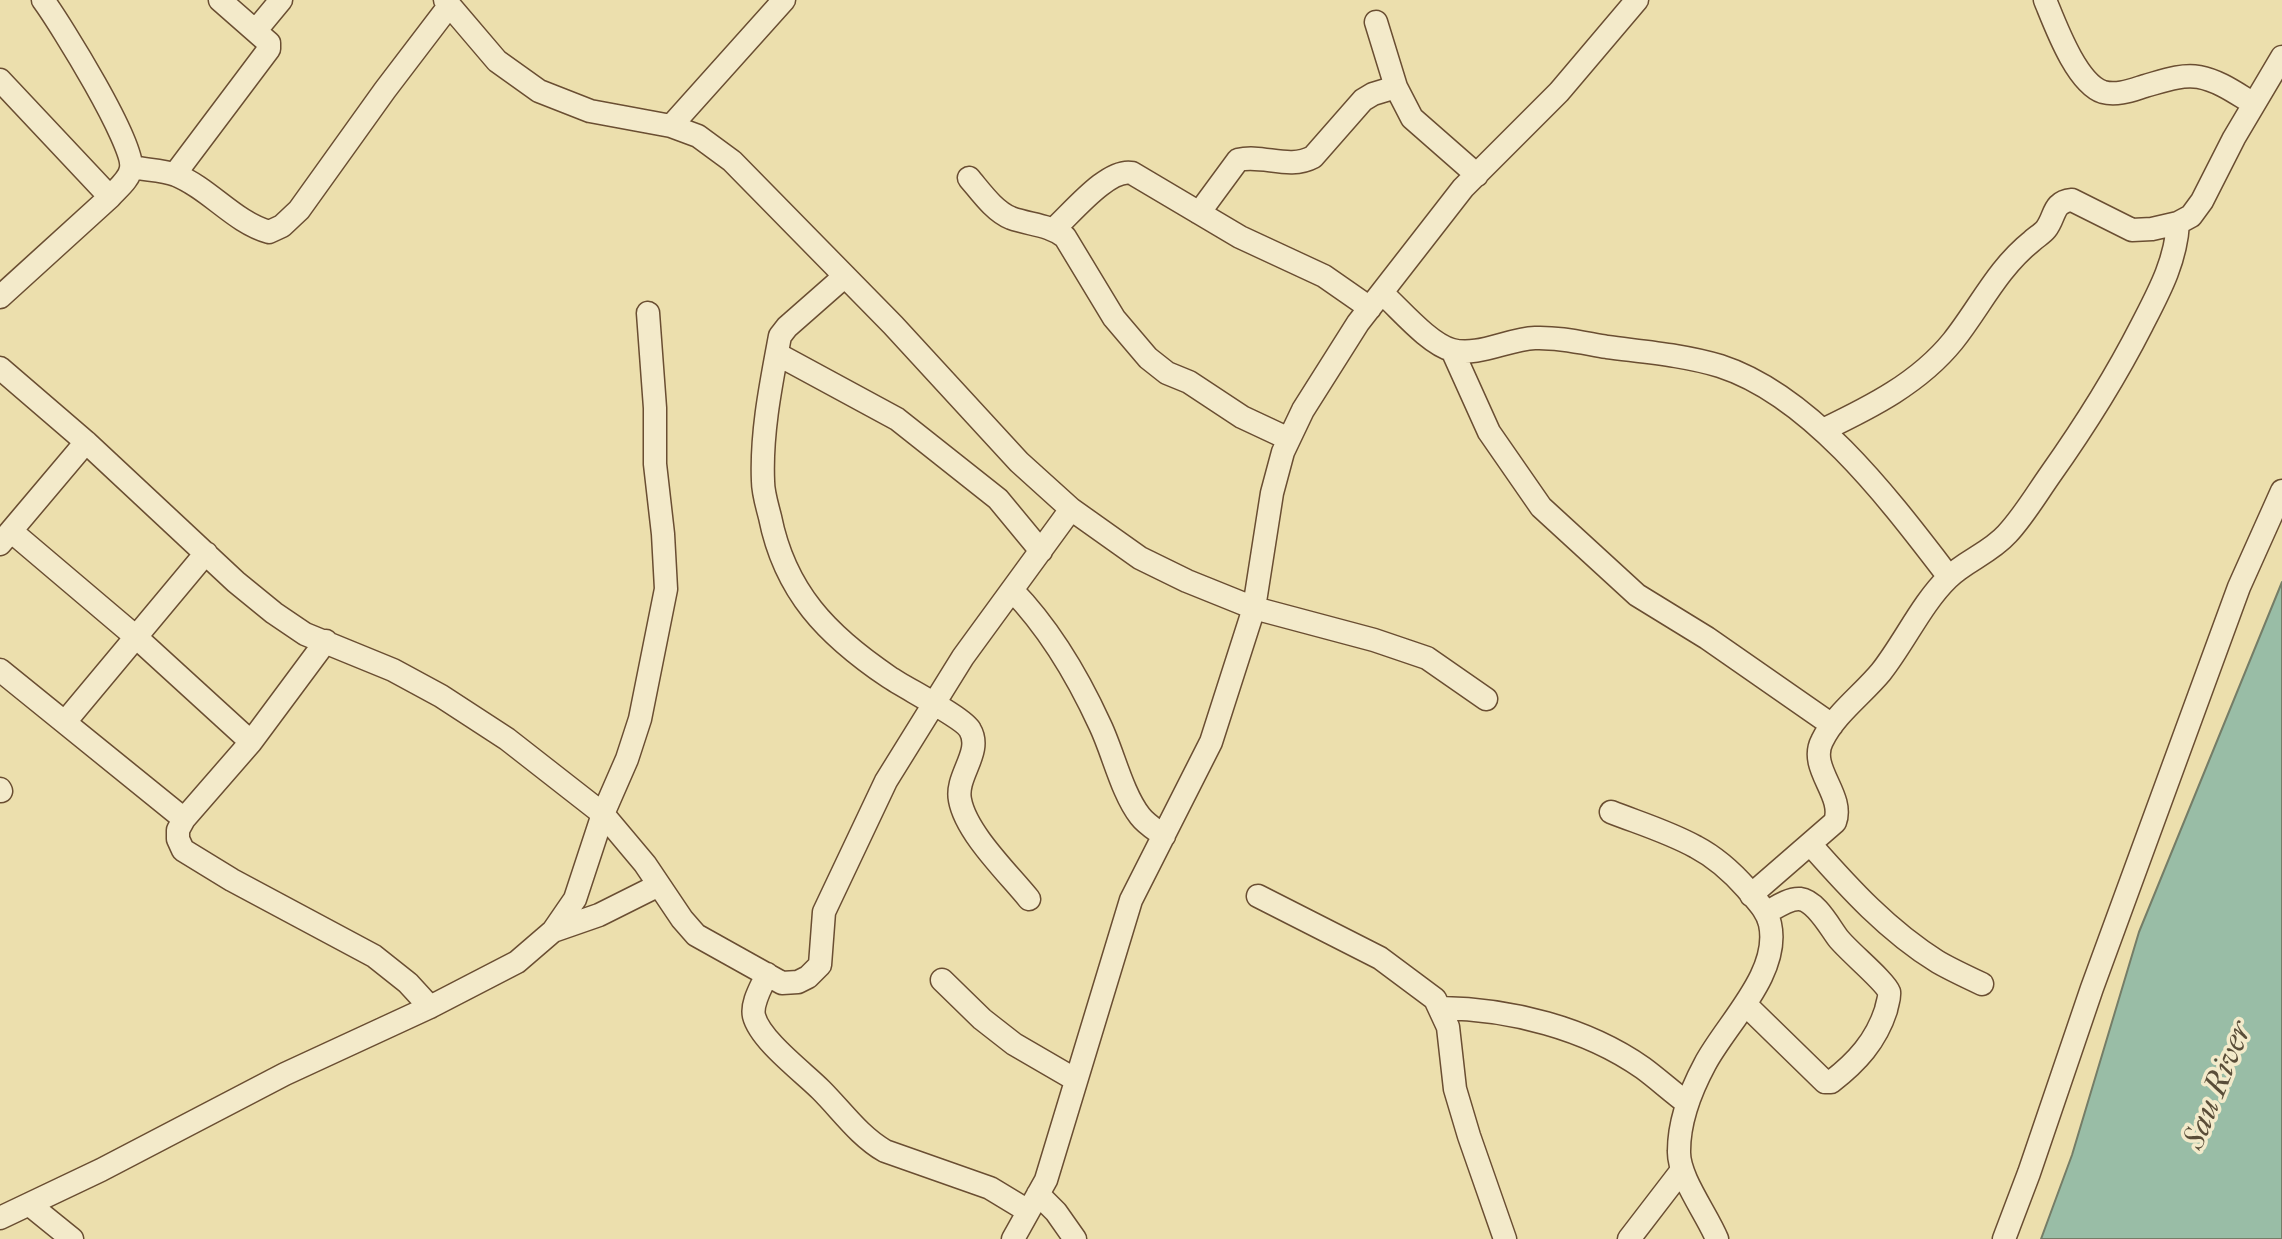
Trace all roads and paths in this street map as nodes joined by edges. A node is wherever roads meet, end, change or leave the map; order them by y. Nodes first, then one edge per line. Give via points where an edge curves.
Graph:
1 (43, 0) edge
2 (220, 0) edge
3 (281, 0) edge
4 (784, 0) edge
5 (1637, 0) edge
6 (2045, 0) edge
7 (447, 3) edge
8 (1376, 22) dead end
9 (257, 29) junction
10 (2282, 57) edge
11 (1396, 87) junction
12 (3, 90) edge
13 (2254, 104) junction
14 (671, 126) junction
15 (132, 167) junction
16 (175, 174) junction
17 (1477, 175) junction
18 (969, 178) dead end
19 (110, 197) junction
20 (1199, 213) junction
21 (2178, 223) junction
22 (1054, 229) junction
23 (845, 276) junction
24 (0, 297) edge
25 (1376, 300) junction
26 (648, 313) dead end
27 (1452, 350) junction
28 (777, 354) junction
29 (0, 368) edge
30 (1823, 430) junction
31 (1289, 439) junction
32 (86, 442) junction
33 (2282, 491) edge
34 (1071, 509) junction
35 (6, 537) edge
36 (1041, 551) junction
37 (206, 553) junction
38 (1949, 577) junction
39 (1012, 590) junction
40 (1254, 608) junction
41 (136, 637) junction
42 (326, 641) junction
43 (0, 670) edge
44 (1486, 699) dead end
45 (931, 704) junction
46 (65, 722) junction
47 (1832, 725) junction
48 (251, 742) junction
49 (1611, 812) dead end
50 (603, 814) junction
51 (184, 819) junction
52 (1164, 836) junction
53 (1811, 845) junction
54 (659, 885) junction
55 (1751, 895) junction
56 (1258, 896) dead end
57 (1029, 899) dead end
58 (1766, 913) junction
59 (553, 931) junction
60 (767, 974) junction
61 (942, 980) dead end
62 (1982, 984) dead end
63 (1745, 1004) junction
64 (430, 1007) junction
65 (1441, 1008) junction
66 (1076, 1080) junction
67 (1687, 1103) junction
68 (1682, 1170) junction
69 (1033, 1202) junction
70 (30, 1205) junction
71 (0, 1218) edge
72 (72, 1239) edge
73 (1013, 1239) edge
74 (1075, 1239) edge
75 (1505, 1239) edge
76 (1629, 1239) edge
77 (1717, 1239) edge
78 (2004, 1239) edge

1 - 15 street via 92,76
2 - 9 street
3 - 9 street
4 - 14 street
5 - 17 street via 1559,92
6 - 13 street via 2074,61 2104,92 2198,76
7 - 14 street via 497,61 539,91 590,111
7 - 16 street via 299,210 282,226 269,232 253,227
8 - 11 street
9 - 16 street via 269,49
10 - 13 street
11 - 17 street via 1412,118
11 - 20 street via 1363,100 1302,163 1238,160
12 - 19 street
13 - 21 street via 2202,201
14 - 23 street via 698,136 732,161
15 - 16 street
15 - 19 street
17 - 25 street
18 - 22 street via 1008,217
19 - 24 street
20 - 22 street via 1125,171 1105,181
20 - 25 street
21 - 30 street via 2132,230 2072,200 2062,201 2047,228 2004,266 1953,341 1923,372 1870,408
21 - 38 street via 2164,281 2106,392 2006,536
22 - 31 street via 1065,237 1108,308 1148,358 1242,417
23 - 28 street via 787,327
23 - 34 street via 1019,462
25 - 27 street
25 - 31 street
26 - 50 street via 666,589 640,719
27 - 30 street via 1534,338 1680,357 1751,380
27 - 47 street via 1489,432 1541,507 1637,595
28 - 36 street via 914,431 998,499
28 - 45 street via 763,483 774,540 791,580 836,638
29 - 32 street
30 - 38 street
31 - 40 street via 1272,493
32 - 35 street
32 - 37 street
33 - 78 street via 2233,602
34 - 36 street
34 - 40 street via 1140,558
35 - 41 street
36 - 39 street
37 - 41 street
37 - 42 street via 274,613
38 - 47 street via 1881,671
39 - 45 street
39 - 52 street via 1045,627 1091,705 1140,817
40 - 44 street via 1427,658
40 - 52 street via 1211,742
41 - 46 street
41 - 48 street
42 - 48 street
42 - 50 street via 441,696 507,739
43 - 46 street
45 - 57 street via 960,718 970,730 974,742 959,783 960,801 985,846
45 - 60 street via 886,781 824,912 820,965 798,982 782,983
46 - 51 street
47 - 53 street via 1818,751 1838,815
48 - 51 street
49 - 55 street via 1695,846 1721,863
50 - 54 street
50 - 59 street via 575,899
51 - 64 street via 178,830 183,850 374,956
52 - 66 street via 1131,900
53 - 55 street
53 - 62 street via 1894,930 1938,962
54 - 59 street
54 - 60 street via 696,935
55 - 58 street
56 - 65 street via 1380,958
58 - 63 street via 1772,944
58 - 63 street via 1791,900 1804,900 1884,985 1889,999 1862,1055 1831,1082 1825,1082
59 - 64 street via 517,962
60 - 69 street via 753,1012 756,1022 871,1143
61 - 66 street via 1014,1044
63 - 67 street via 1705,1064
64 - 70 street via 285,1074
65 - 67 street via 1519,1015 1565,1030 1641,1067
65 - 75 street via 1455,1089
66 - 69 street via 1046,1180
67 - 68 street via 1678,1154
68 - 76 street
68 - 77 street
69 - 73 street
69 - 74 street via 1056,1212
70 - 71 street
70 - 72 street

